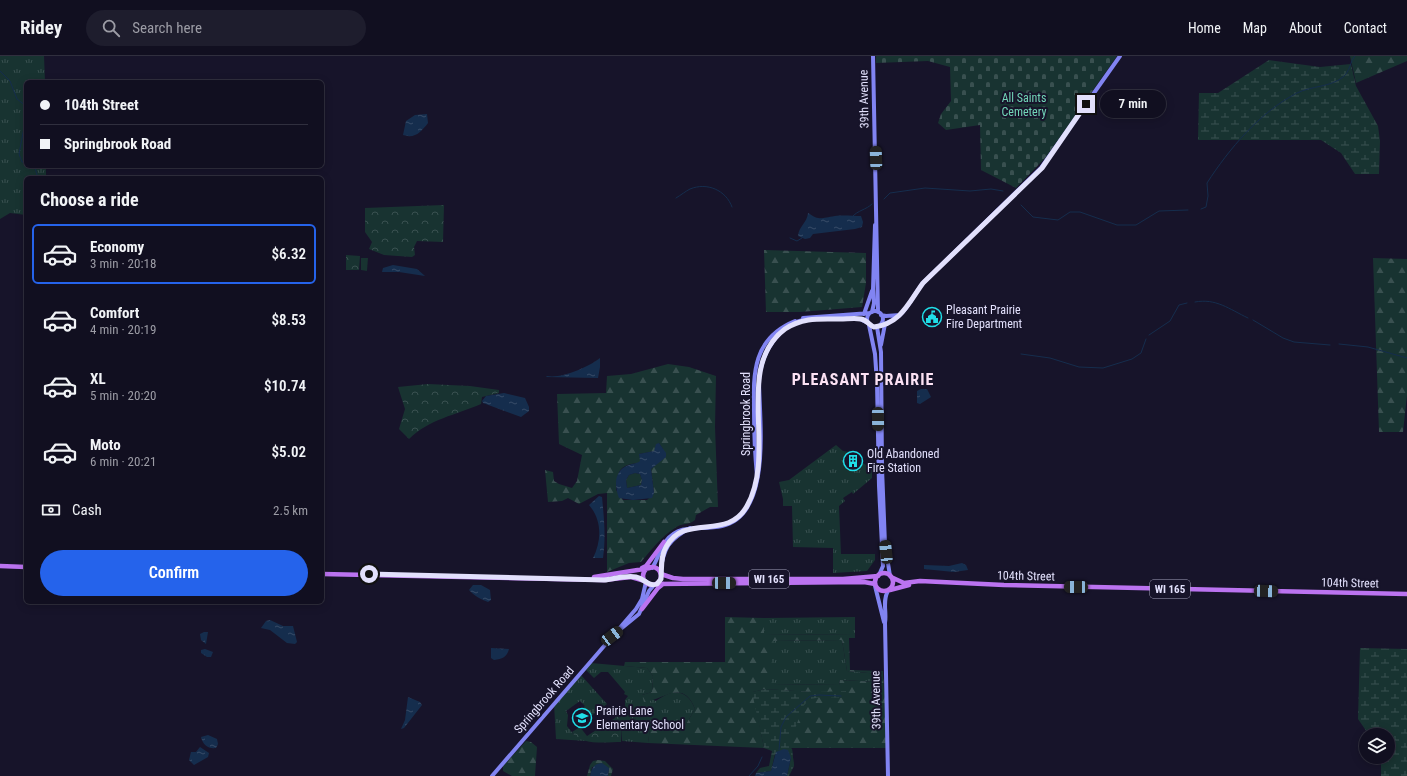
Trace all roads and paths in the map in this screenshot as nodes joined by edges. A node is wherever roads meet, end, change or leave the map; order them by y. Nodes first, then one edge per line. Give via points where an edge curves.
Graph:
1 (873, 56) edge
2 (1120, 56) edge
3 (877, 213) junction
4 (873, 289) junction
5 (871, 313) junction
6 (864, 314) junction
7 (880, 314) junction
8 (900, 315) junction
9 (869, 324) junction
10 (885, 324) junction
11 (878, 326) junction
12 (881, 352) junction
13 (757, 481) junction
14 (692, 527) junction
15 (883, 537) junction
16 (664, 542) junction
17 (0, 566) edge
18 (24, 567) edge
19 (651, 568) junction
20 (641, 569) junction
21 (660, 573) junction
22 (324, 574) edge
23 (878, 575) junction
24 (891, 577) junction
25 (590, 578) junction
26 (645, 581) junction
27 (933, 583) junction
28 (656, 584) junction
29 (664, 584) junction
30 (875, 585) junction
31 (889, 590) junction
32 (1407, 594) edge
33 (642, 609) junction
34 (884, 623) junction
35 (612, 636) junction
36 (492, 776) edge
37 (888, 776) edge

1 - 3 street, 39th Avenue
2 - 8 street via 1042,168 923,283 910,305
3 - 4 street, 39th Avenue via 873,237
3 - 7 street, 39th Avenue
4 - 5 street, 39th Avenue via 874,303
4 - 6 street
5 - 6 street, Springbrook Road
5 - 7 street
5 - 9 street via 867,317
6 - 13 street, Springbrook Road via 805,317 781,328 763,347 756,362 753,380
7 - 8 street
7 - 11 street via 883,320
8 - 10 street
9 - 11 street
9 - 13 street, Springbrook Road via 860,319 806,319 790,326 770,344 759,373 760,454
9 - 15 street via 877,383
10 - 11 street
10 - 12 street
11 - 12 street
12 - 15 street
13 - 14 street, Springbrook Road via 754,493 737,518 722,526
14 - 16 street, Springbrook Road via 678,531
14 - 21 street via 665,547
15 - 23 street via 883,566
15 - 24 street
16 - 19 street, Springbrook Road
16 - 20 main road
17 - 18 main road
19 - 20 main road, WI 165
19 - 21 main road, WI 165
19 - 26 main road via 644,574
20 - 25 main road, WI 165
21 - 23 main road, WI 165 via 683,579 843,579
21 - 28 main road via 661,579
22 - 25 main road, WI 165
23 - 24 main road, WI 165 via 885,573
23 - 30 main road
24 - 27 main road, 104th Street / WI 165 via 904,583
24 - 31 main road via 893,582
25 - 26 main road, WI 165 via 611,580 631,577
26 - 28 main road, WI 165
26 - 35 street, Springbrook Road via 639,604
27 - 31 main road, 104th Street / WI 165 via 907,585
27 - 32 main road, 104th Street / WI 165
28 - 29 main road, WI 165
28 - 33 street, Springbrook Road via 649,591
29 - 30 main road, WI 165 via 864,582
29 - 33 main road
30 - 31 main road, WI 165 via 879,590
30 - 34 street, 39th Avenue
31 - 34 street, 39th Avenue via 884,600
33 - 35 street, Springbrook Road
34 - 37 street, 39th Avenue
35 - 36 street, Springbrook Road

